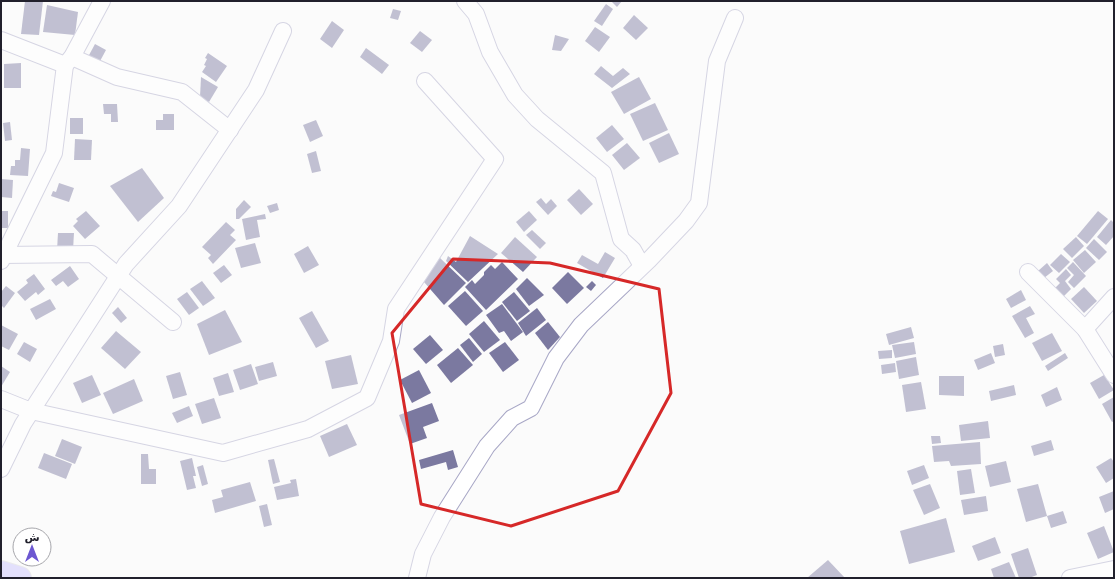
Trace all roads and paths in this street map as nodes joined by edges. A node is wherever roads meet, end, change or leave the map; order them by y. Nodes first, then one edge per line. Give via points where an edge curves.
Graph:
1 (102, 1) edge
2 (465, 1) edge
3 (735, 18) dead end
4 (283, 30) dead end
5 (1, 40) edge
6 (69, 61) junction
7 (425, 81) dead end
8 (230, 130) junction
9 (2, 257) edge
10 (642, 266) junction
11 (1028, 272) dead end
12 (118, 276) junction
13 (1114, 297) edge
14 (173, 322) dead end
15 (1085, 329) junction
16 (1114, 375) edge
17 (1, 399) edge
18 (32, 411) junction
19 (1, 469) edge
20 (1114, 569) edge
21 (1, 572) edge
22 (20, 578) edge
23 (418, 578) edge
24 (1070, 578) edge

1 - 6 street
2 - 10 street via 476,14 490,52 515,96 537,119 603,173 621,239 633,250
3 - 10 street via 717,61 699,203 686,221
4 - 8 street via 256,90
5 - 6 street
6 - 8 street via 182,92
6 - 9 street via 54,153
7 - 18 street via 495,159 396,309 391,341 367,398 308,428 223,453
8 - 12 street via 180,206
9 - 12 street via 92,254
10 - 23 street via 577,331 556,358 531,408 512,418 487,446 442,517 423,554
11 - 15 street
12 - 14 street
12 - 18 street
13 - 15 street
15 - 16 street
17 - 18 street
18 - 19 street
20 - 24 street
21 - 22 main road

